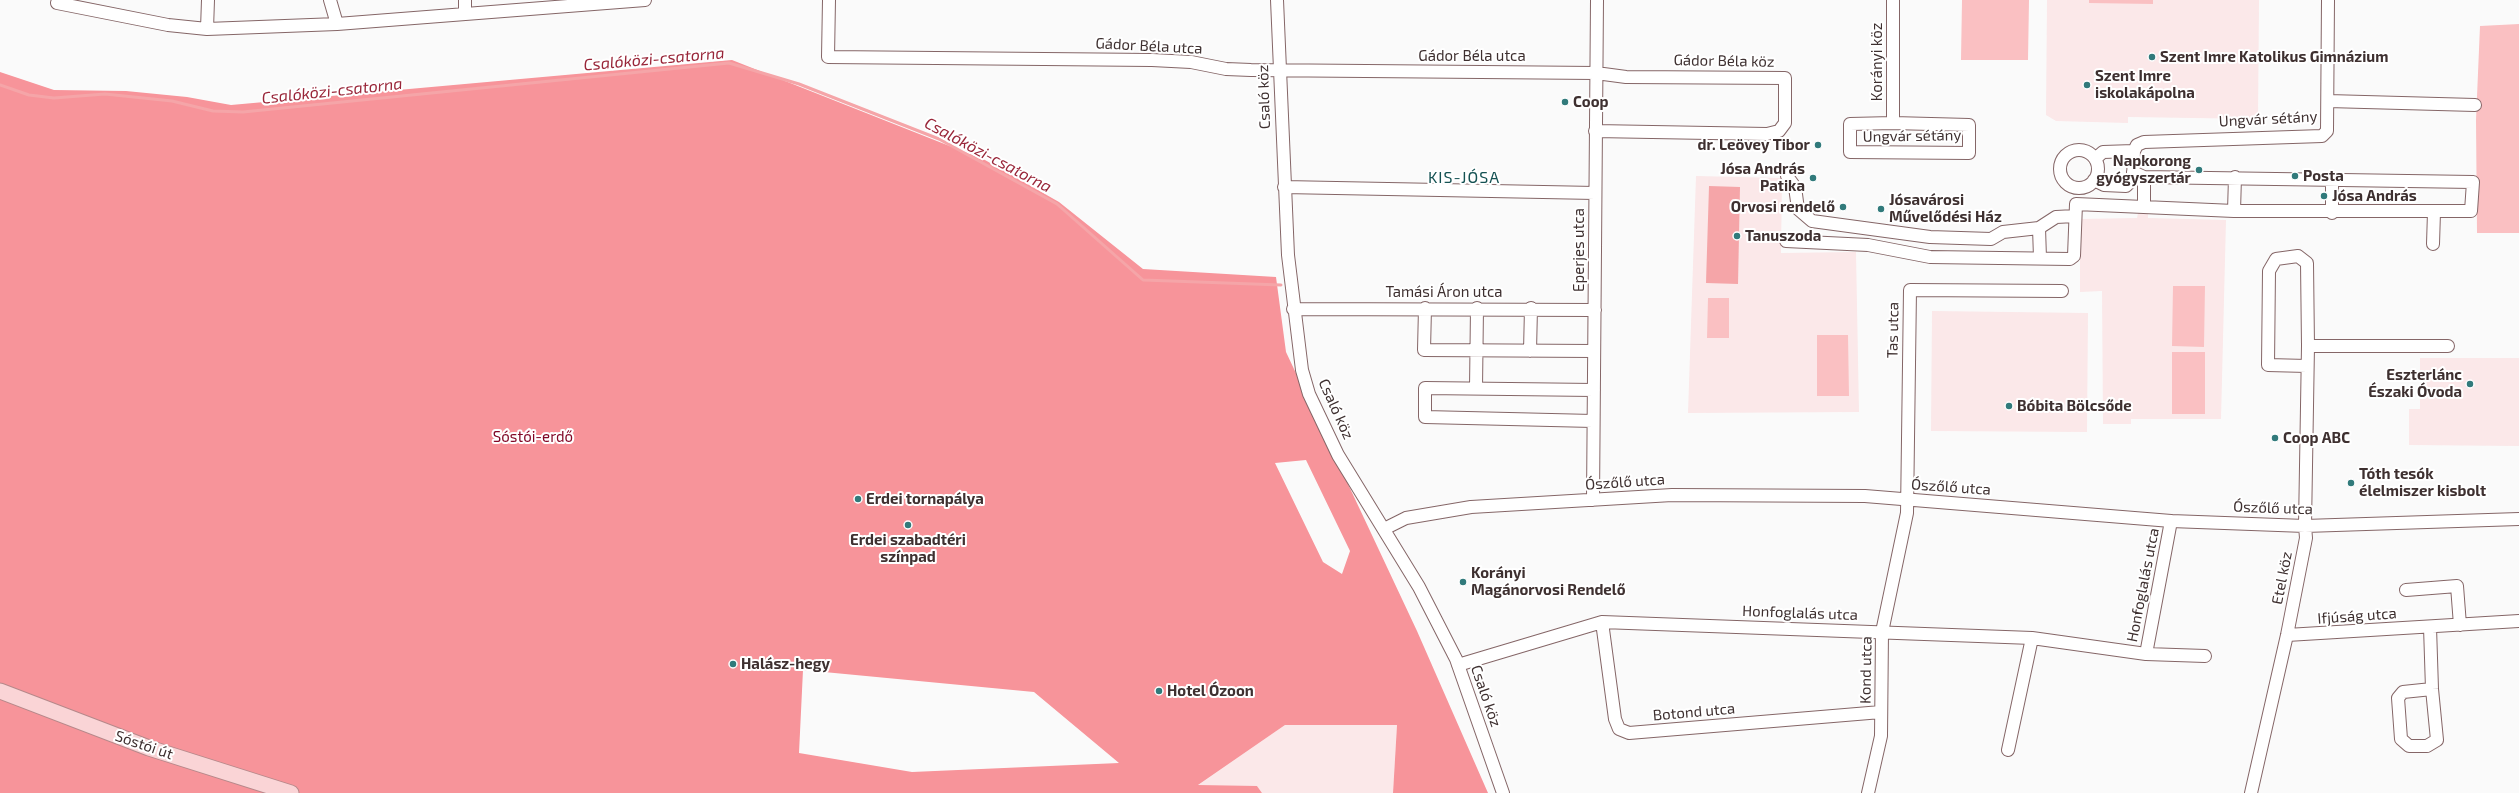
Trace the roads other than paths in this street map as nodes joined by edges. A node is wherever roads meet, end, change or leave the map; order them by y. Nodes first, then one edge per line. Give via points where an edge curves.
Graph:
1 (208, 0) edge
2 (330, 0) edge
3 (465, 0) edge
4 (645, 0) edge
5 (829, 0) edge
6 (1277, 0) edge
7 (1597, 0) edge
8 (1893, 0) edge
9 (2328, 0) edge
10 (590, 2) edge
11 (57, 3) dead end
12 (465, 13) junction
13 (337, 24) junction
14 (207, 29) junction
15 (1279, 70) junction
16 (1596, 73) junction
17 (2328, 101) junction
18 (2475, 105) dead end
19 (1893, 123) junction
20 (1595, 130) junction
21 (2134, 150) junction
22 (2095, 159) junction
23 (2133, 172) junction
24 (1787, 176) dead end
25 (2144, 177) junction
26 (2235, 177) junction
27 (2094, 180) junction
28 (2332, 182) junction
29 (1284, 187) junction
30 (1595, 193) junction
31 (2144, 207) junction
32 (2234, 211) junction
33 (2434, 212) junction
34 (2332, 213) junction
35 (2075, 216) junction
36 (2039, 228) junction
37 (1930, 237) junction
38 (1786, 241) dead end
39 (2433, 244) dead end
40 (1930, 257) junction
41 (2040, 258) junction
42 (2062, 290) dead end
43 (1425, 308) junction
44 (1476, 308) junction
45 (1531, 308) junction
46 (1293, 309) junction
47 (1595, 310) junction
48 (2308, 346) junction
49 (2448, 346) dead end
50 (1476, 350) junction
51 (1530, 351) junction
52 (1594, 351) junction
53 (2307, 366) junction
54 (1476, 388) junction
55 (1594, 390) junction
56 (1593, 421) junction
57 (1593, 500) junction
58 (1906, 500) junction
59 (2519, 519) edge
60 (2171, 521) junction
61 (2305, 526) junction
62 (1384, 529) junction
63 (2406, 590) dead end
64 (2519, 621) edge
65 (1602, 622) junction
66 (2460, 625) junction
67 (2430, 627) junction
68 (1882, 632) junction
69 (2287, 635) junction
70 (2032, 638) junction
71 (2146, 654) junction
72 (2205, 656) dead end
73 (1458, 665) junction
74 (2432, 689) junction
75 (0, 691) edge
76 (1881, 712) junction
77 (2008, 750) dead end
78 (291, 793) edge
79 (1502, 793) edge
80 (1868, 793) edge
81 (2251, 793) edge

1 - 14 street
2 - 13 street
3 - 12 street
4 - 10 street
5 - 15 street, Gádor Béla utca via 828,56 1152,60 1191,62 1226,69
6 - 15 street, Csaló köz
7 - 16 street, Eperjes utca
8 - 19 street, Korányi köz
9 - 17 street
10 - 12 street
11 - 14 street via 168,25
12 - 13 street
13 - 14 street
15 - 16 street, Gádor Béla utca
15 - 29 street, Csaló köz
16 - 20 street, Eperjes utca
16 - 20 street, Gádor Béla köz via 1626,77 1785,78 1785,123 1779,131 1767,134
17 - 18 street, Ungvár sétány
17 - 21 street, Ungvár sétány via 2327,131 2322,136 2168,139 2144,142 2137,145
19 - 19 street, Ungvár sétány via 1850,124 1850,152 1969,153 1969,124
20 - 30 street, Eperjes utca
21 - 22 street, Ungvár sétány via 2103,152
21 - 23 street
22 - 27 street via 2098,173
22 - 27 street via 2086,151 2078,150 2067,153 2060,165 2062,179 2070,186 2081,188
23 - 25 street
23 - 27 street via 2133,178 2126,186 2104,185
24 - 37 street via 1796,187 1798,209 1812,221
25 - 26 street
25 - 31 street
26 - 28 street
26 - 32 street
28 - 33 street via 2473,182 2472,211
28 - 34 street
29 - 30 street
29 - 46 street, Csaló köz
30 - 47 street, Eperjes utca
31 - 32 street
31 - 35 street via 2076,204
32 - 34 street
33 - 34 street
33 - 39 street
35 - 36 street via 2056,217
35 - 41 street via 2074,256 2070,259
36 - 37 street via 2003,232 1991,239
36 - 41 street
37 - 40 street
38 - 40 street via 1868,244
40 - 41 street
42 - 58 street, Tas utca via 1910,290
43 - 44 street, Tamási Áron utca
43 - 46 street, Tamási Áron utca
43 - 50 street via 1424,350
44 - 45 street, Tamási Áron utca
44 - 50 street
45 - 47 street, Tamási Áron utca
45 - 51 street
46 - 62 street, Csaló köz via 1302,370 1309,394 1338,455
47 - 52 street, Eperjes utca
48 - 49 street
48 - 53 street, Etel köz
48 - 53 street, Etel köz via 2308,263 2298,256 2276,258 2269,271 2268,365
50 - 51 street
50 - 54 street
51 - 52 street
52 - 55 street, Eperjes utca
53 - 61 street, Etel köz
54 - 55 street
54 - 56 street via 1425,388 1425,417
55 - 56 street, Eperjes utca
56 - 57 street, Eperjes utca
57 - 58 street, Ószőlő utca via 1672,495 1759,494 1865,496
57 - 62 street, Ószőlő utca via 1471,507 1406,518
58 - 60 street, Ószőlő utca
58 - 68 street, Kond utca via 1907,513
59 - 61 street, Ószőlő utca
60 - 61 street, Ószőlő utca
60 - 71 street, Honfoglalás utca
61 - 69 street, Etel köz via 2306,538
62 - 73 street, Csaló köz via 1419,587
63 - 66 street, Ifjúság utca via 2457,586
64 - 66 street, Ifjúság utca
65 - 68 street, Honfoglalás utca
65 - 73 street, Honfoglalás utca
65 - 76 street, Botond utca via 1615,719 1619,729 1629,733
66 - 67 street, Ifjúság utca
67 - 69 street, Ifjúság utca
67 - 74 street
68 - 70 street, Honfoglalás utca
68 - 76 street, Kond utca
69 - 81 street, Etel köz
70 - 71 street, Honfoglalás utca
70 - 77 street
71 - 72 street, Honfoglalás utca
73 - 79 street, Csaló köz
74 - 74 street via 2437,740 2427,746 2409,746 2401,739 2398,698 2403,692
75 - 78 main road, Sóstói út via 149,748
76 - 80 street, Kond utca via 1881,736

